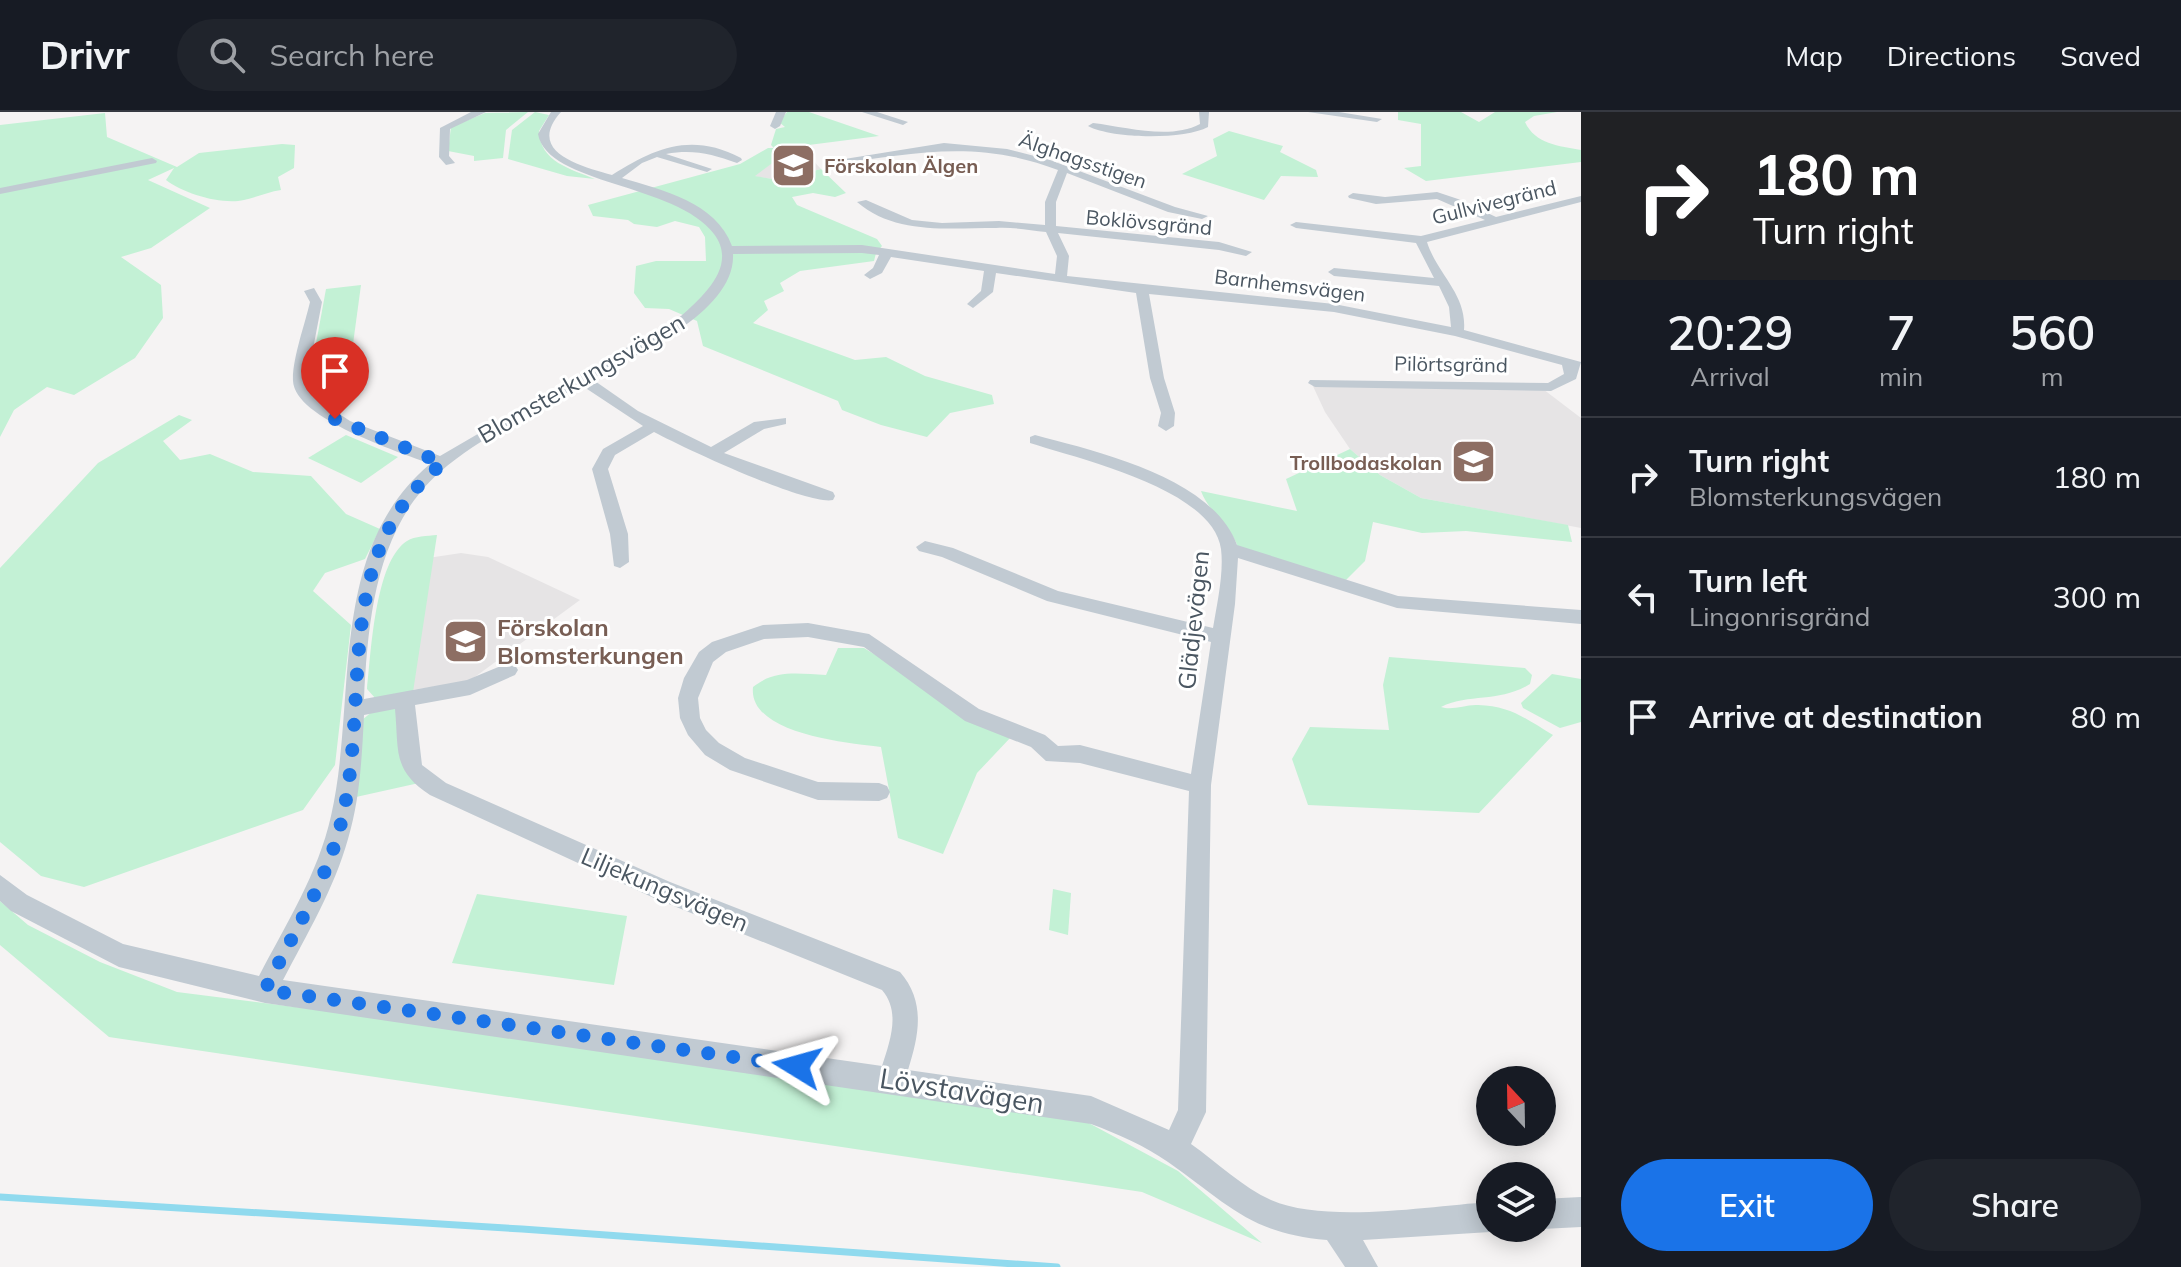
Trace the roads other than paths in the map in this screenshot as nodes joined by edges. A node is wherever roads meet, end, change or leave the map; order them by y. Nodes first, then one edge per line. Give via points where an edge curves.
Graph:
1 (481, 112) edge
2 (554, 112) edge
3 (781, 112) edge
4 (867, 112) edge
5 (1204, 112) edge
6 (1313, 112) edge
7 (1377, 119) dead end
8 (903, 122) dead end
9 (775, 126) dead end
10 (1093, 126) dead end
11 (1150, 132) junction
12 (944, 136) dead end
13 (951, 146) junction
14 (1143, 146) dead end
15 (658, 155) junction
16 (737, 160) dead end
17 (152, 161) dead end
18 (831, 162) dead end
19 (450, 163) dead end
20 (707, 169) dead end
21 (1064, 169) junction
22 (612, 179) junction
23 (0, 191) edge
24 (1353, 196) dead end
25 (1581, 199) edge
26 (862, 202) dead end
27 (1202, 216) dead end
28 (1495, 221) junction
29 (1296, 225) dead end
30 (1049, 231) junction
31 (1421, 240) junction
32 (728, 250) junction
33 (887, 252) junction
34 (1246, 252) dead end
35 (991, 266) junction
36 (1334, 272) dead end
37 (870, 275) dead end
38 (1061, 278) junction
39 (1444, 283) junction
40 (1141, 290) junction
41 (310, 291) dead end
42 (973, 304) dead end
43 (1457, 332) junction
44 (1575, 365) edge
45 (582, 379) junction
46 (1315, 383) dead end
47 (781, 421) dead end
48 (655, 425) junction
49 (1166, 426) dead end
50 (1035, 440) dead end
51 (714, 452) junction
52 (443, 463) junction
53 (827, 496) dead end
54 (925, 547) dead end
55 (1230, 549) junction
56 (620, 562) dead end
57 (1581, 617) edge
58 (1220, 637) junction
59 (508, 670) dead end
60 (404, 701) junction
61 (354, 709) junction
62 (1200, 785) junction
63 (879, 792) dead end
64 (0, 886) edge
65 (265, 990) junction
66 (891, 1079) junction
67 (1174, 1150) junction
68 (1581, 1212) edge
69 (1556, 1213) edge
70 (1476, 1218) edge
71 (1334, 1225) junction
72 (1363, 1267) edge

1 - 19 street via 445,128 444,157
2 - 22 street via 544,128 549,152
3 - 9 street
4 - 8 street
5 - 11 street via 1205,125 1192,133
6 - 7 street
10 - 11 street
11 - 14 street
12 - 13 street
13 - 18 street, Älghagsstigen
13 - 21 street, Älghagsstigen via 1021,155
15 - 16 street via 690,147
15 - 20 street
15 - 22 street
17 - 23 street
21 - 27 street, Älghagsstigen
21 - 30 street via 1053,190
22 - 32 street via 688,203 720,230
24 - 28 street via 1382,203 1438,196
25 - 28 street, Gullvivegränd
26 - 30 street, Boklövsgränd via 911,223 999,224
28 - 31 street, Gullvivegränd
29 - 31 street
30 - 34 street, Boklövsgränd
30 - 38 street via 1063,256
31 - 39 street, Gullvivegränd
32 - 33 street, Barnhemsvägen via 824,247
32 - 45 street, Blomsterkungsvägen via 723,280 680,323
33 - 35 street, Barnhemsvägen
33 - 37 street
35 - 38 street, Barnhemsvägen
35 - 42 street via 987,292
36 - 39 street
38 - 40 street, Barnhemsvägen
39 - 43 street, Gullvivegränd via 1460,320
40 - 43 street, Barnhemsvägen via 1348,310
40 - 49 street via 1168,413
41 - 52 street via 316,302 300,380 305,398 345,424
43 - 44 street, Barnhemsvägen
44 - 46 street, Pilörtsgränd via 1571,376 1551,387
45 - 48 street
45 - 52 street, Blomsterkungsvägen
47 - 51 street via 759,425
48 - 51 street
48 - 56 street via 609,452 600,466 619,534
50 - 55 street, Glädjevägen via 1180,491 1213,516
51 - 53 street
52 - 61 street, Blomsterkungsvägen via 422,480 376,554 363,609
54 - 58 street via 1053,596
55 - 57 street via 1397,602
55 - 58 street, Glädjevägen
58 - 62 street, Glädjevägen
59 - 60 street via 470,687
60 - 61 street
60 - 66 street, Liljekungsvägen via 412,768 438,789 662,890 891,981 907,1006
61 - 65 street, Blomsterkungsvägen via 339,831
62 - 63 street via 1080,754 1054,755 1038,741 972,715 869,641 808,630 763,632 706,657 688,698 690,718 712,749 738,764 818,791
62 - 67 street, Glädjevägen via 1192,1112
64 - 65 street, Lövstavägen via 19,903 119,955
65 - 66 street, Lövstavägen
66 - 67 street, Lövstavägen via 1091,1110 1134,1126
67 - 71 street, Lövstavägen via 1259,1209 1281,1219
68 - 69 street
70 - 71 street, Lövstavägen
71 - 72 street

